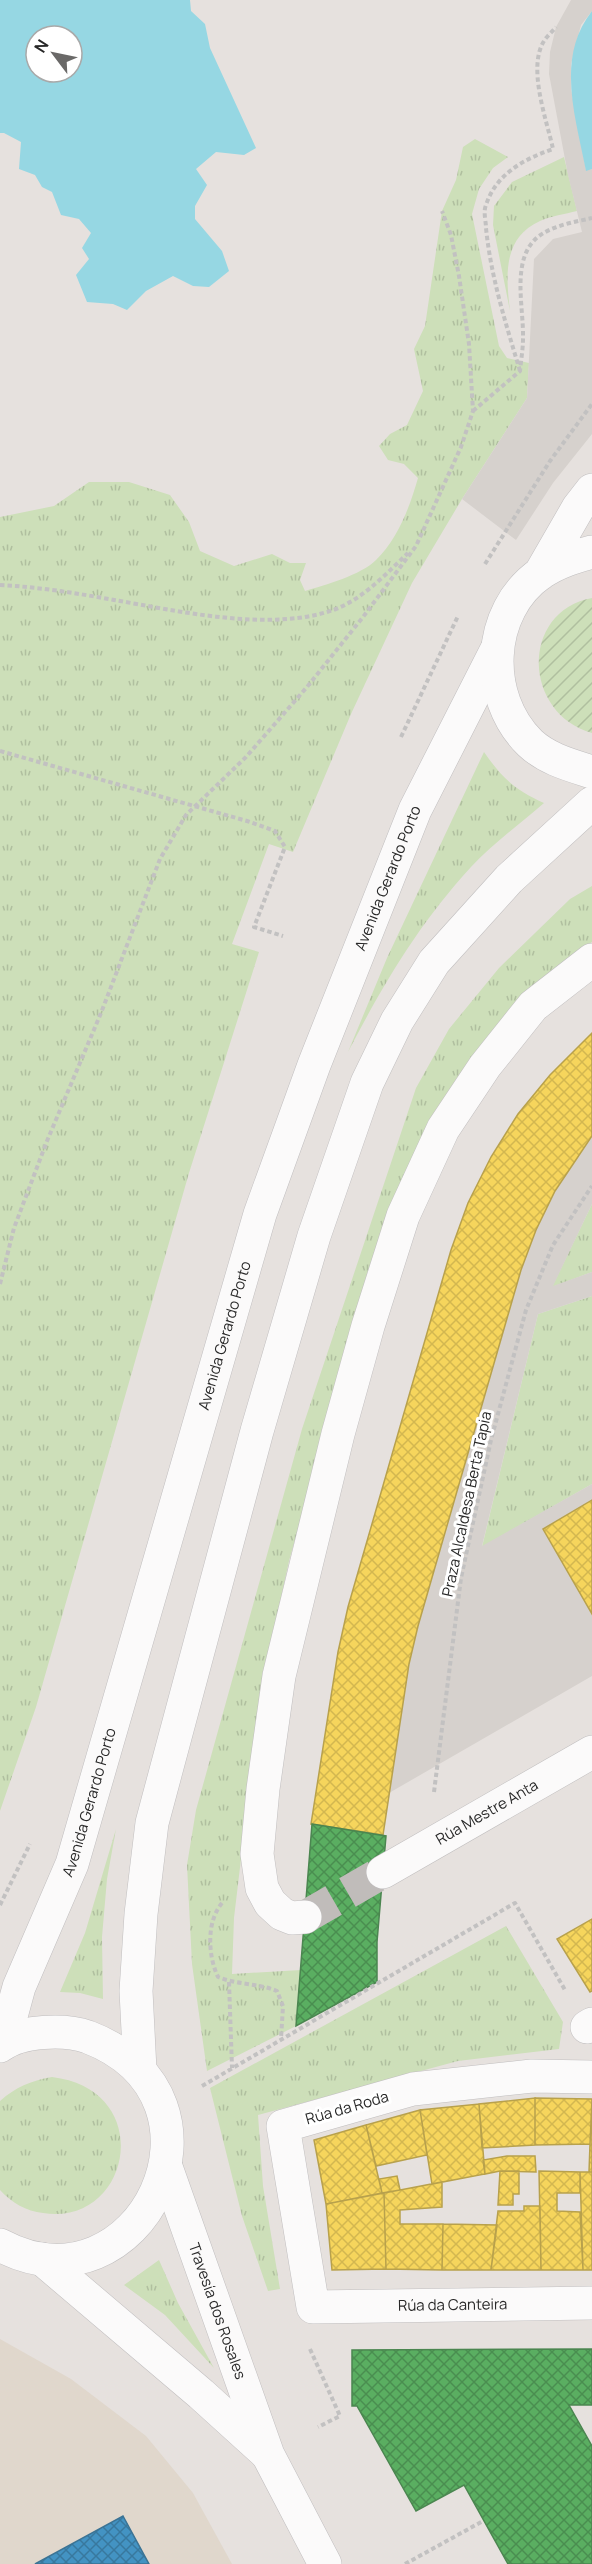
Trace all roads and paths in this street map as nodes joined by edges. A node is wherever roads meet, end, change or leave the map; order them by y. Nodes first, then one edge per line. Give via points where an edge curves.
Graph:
1 (556, 27) dead end
2 (442, 212) dead end
3 (592, 218) edge
4 (520, 371) junction
5 (473, 411) junction
6 (592, 490) edge
7 (416, 546) junction
8 (592, 552) edge
9 (540, 574) junction
10 (0, 585) edge
11 (497, 649) junction
12 (0, 751) edge
13 (592, 772) edge
14 (592, 803) edge
15 (194, 807) junction
16 (283, 936) dead end
17 (592, 960) edge
18 (592, 1186) edge
19 (0, 1284) edge
20 (592, 1752) edge
21 (427, 1846) junction
22 (383, 1872) tunnel mouth
23 (262, 1888) junction
24 (305, 1917) tunnel mouth
25 (229, 1982) junction
26 (589, 2026) edge
27 (281, 2040) junction
28 (2, 2044) edge
29 (232, 2068) junction
30 (140, 2070) junction
31 (592, 2077) edge
32 (202, 2086) dead end
33 (166, 2167) junction
34 (15, 2254) edge
35 (592, 2303) edge
36 (313, 2307) junction
37 (318, 2427) dead end
38 (268, 2455) junction
39 (483, 2521) dead end
40 (325, 2564) edge
41 (405, 2564) edge

1 - 4 path via 542,43 537,70 554,149 531,157 506,173 484,208 495,287
2 - 5 path via 459,276
3 - 4 path via 562,225 539,236 525,252 521,275
4 - 5 path
5 - 7 path
6 - 9 street
7 - 10 path via 375,585 336,608 292,618 232,618
7 - 15 path via 307,687 246,757
8 - 9 street via 566,559
9 - 11 street via 519,594 504,620
11 - 13 street via 498,683 510,716 531,743 559,762
11 - 28 street, Avenida Gerardo Porto via 415,810 260,1214 72,1864 19,1987
12 - 15 path
14 - 30 street via 509,879 434,962 397,1021 367,1083 314,1236 267,1396 152,1822 136,1991
15 - 16 path via 275,831 285,847 254,927
15 - 19 path via 160,860 14,1228
17 - 23 street via 533,1006 485,1066 443,1129 403,1216 338,1434 279,1676 257,1854
18 - 21 path, Praza Alcaldesa Berta Tapia via 553,1245 526,1310 491,1440 461,1578
20 - 21 street, Rúa Mestre Anta
21 - 22 street, Rúa Mestre Anta
23 - 24 street via 282,1914
23 - 25 path via 232,1892 218,1908 210,1935 211,1963 218,1977
25 - 27 path via 261,1984 277,1991 284,2006
25 - 29 path
26 - 27 path via 515,1903
27 - 29 path
28 - 30 street via 40,2032 77,2033 112,2046
29 - 32 path
30 - 33 street via 159,2099 168,2132
31 - 36 street, Rúa da Roda via 532,2076 413,2089 283,2126
33 - 34 street via 155,2199 135,2226 108,2247 76,2258
33 - 38 street, Travesía dos Rosales
34 - 38 street, Travesía dos Rosales via 201,2394
35 - 36 street, Rúa da Canteira
36 - 37 path via 309,2351 340,2416
38 - 40 street, Travesía dos Rosales
39 - 41 path

